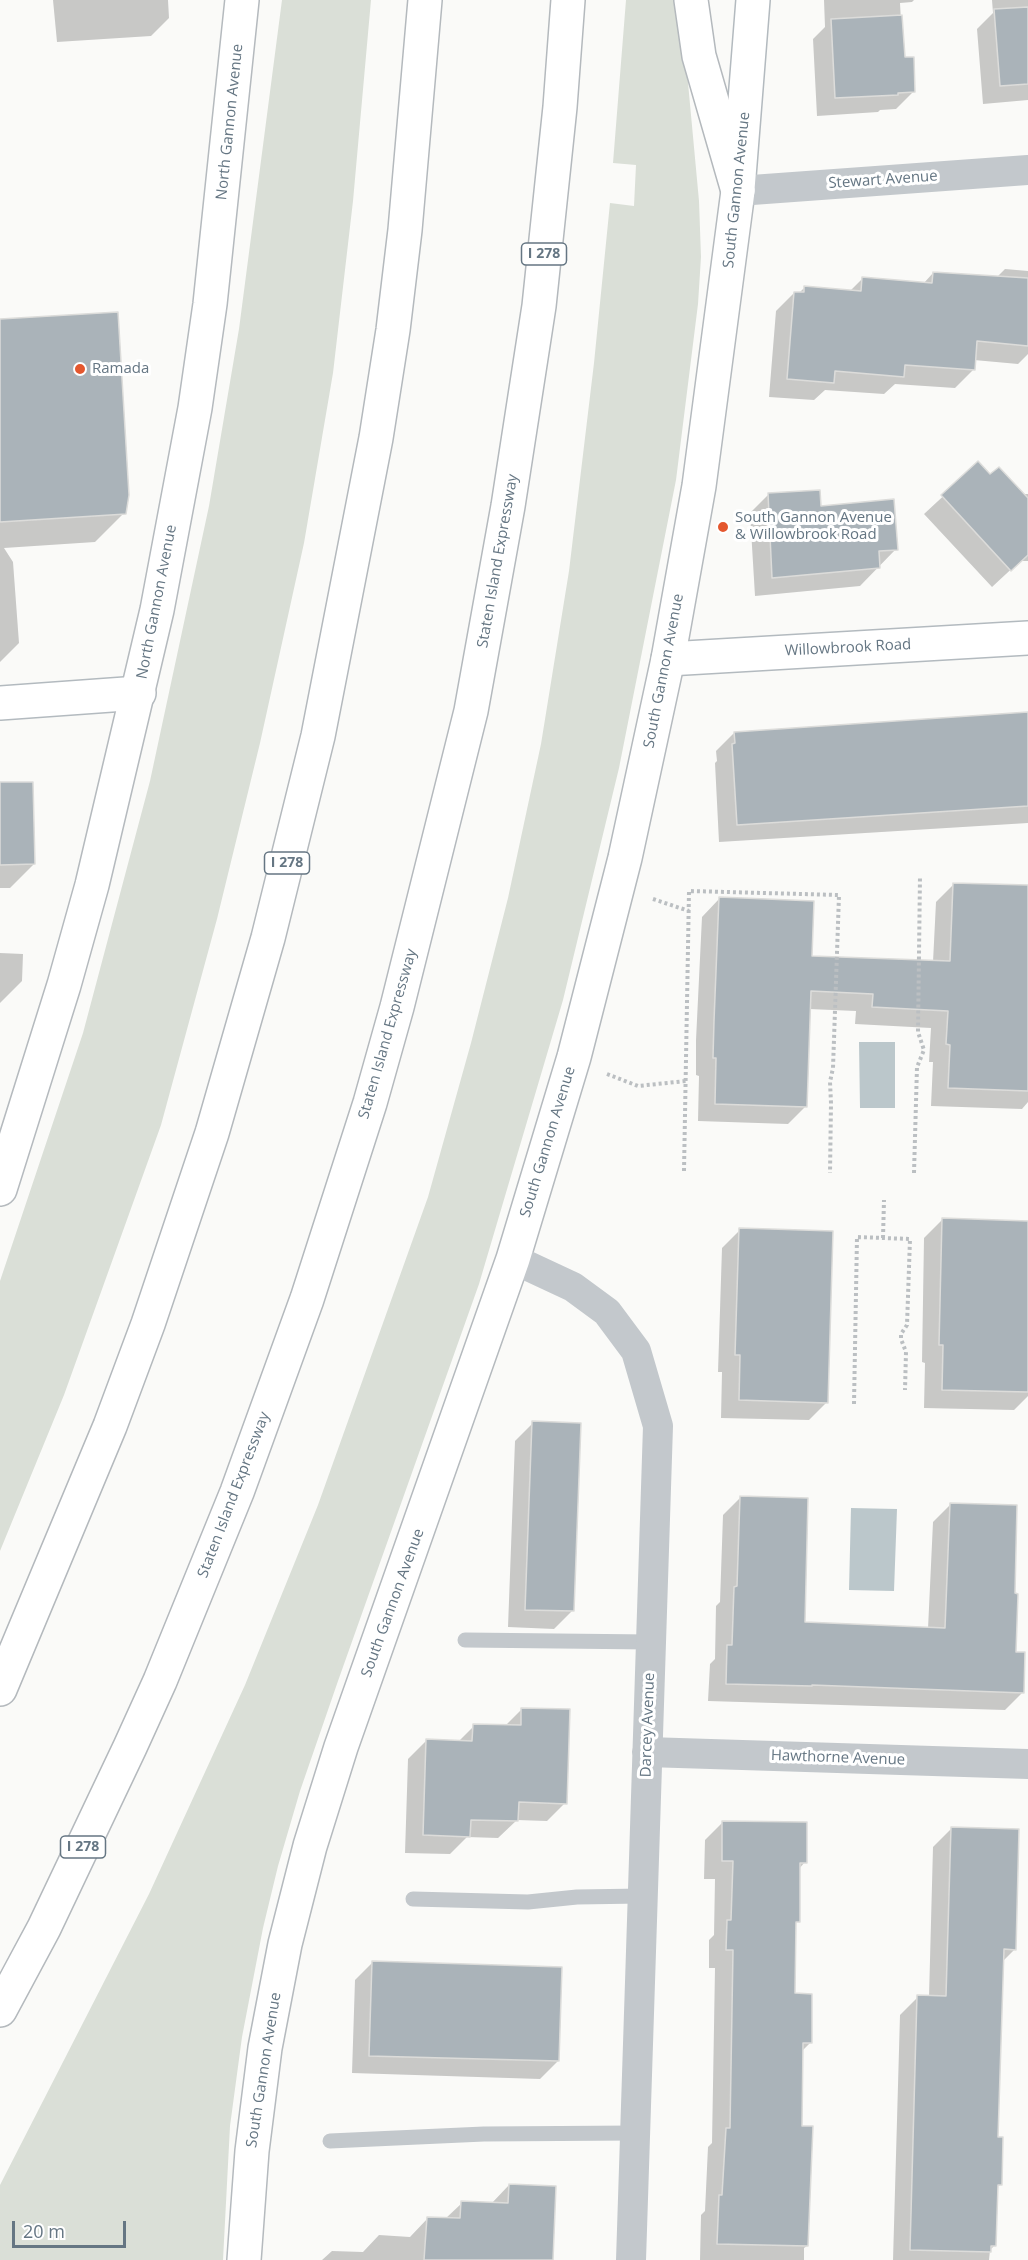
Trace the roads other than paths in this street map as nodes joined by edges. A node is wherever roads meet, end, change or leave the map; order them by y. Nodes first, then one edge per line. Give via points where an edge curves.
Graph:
1 (242, 0) edge
2 (425, 0) edge
3 (568, 0) edge
4 (691, 0) edge
5 (753, 0) edge
6 (1028, 170) edge
7 (738, 191) junction
8 (1028, 638) edge
9 (668, 659) junction
10 (139, 693) junction
11 (0, 703) edge
12 (0, 1189) edge
13 (513, 1259) junction
14 (465, 1640) dead end
15 (651, 1642) junction
16 (0, 1689) edge
17 (647, 1752) junction
18 (1028, 1764) edge
19 (642, 1896) junction
20 (413, 1899) dead end
21 (0, 2010) edge
22 (635, 2133) junction
23 (330, 2141) dead end
24 (244, 2260) edge
25 (631, 2260) edge

1 - 10 main road, North Gannon Avenue via 195,408
2 - 16 main road, I 278 via 405,230 377,427 318,736 271,927 212,1133 148,1324 110,1426
3 - 21 main road, Staten Island Expressway / I 278 via 539,306 508,507 471,711 370,1103 307,1299 228,1513 164,1671 54,1907
4 - 7 main road via 699,56
5 - 7 main road, South Gannon Avenue
6 - 7 street, Stewart Avenue
7 - 9 main road, South Gannon Avenue via 699,486
8 - 9 main road, Willowbrook Road
9 - 13 main road, South Gannon Avenue via 625,858 574,1057
10 - 11 main road
10 - 12 main road, North Gannon Avenue via 92,885
13 - 15 street, Darcey Avenue via 573,1287 607,1312 636,1351 658,1426
13 - 24 main road, South Gannon Avenue via 341,1747 310,1846 285,1944 265,2048
14 - 15 lane
15 - 17 street, Darcey Avenue
17 - 18 street, Hawthorne Avenue
17 - 19 street, Darcey Avenue
19 - 20 lane via 528,1902
19 - 22 street, Darcey Avenue
22 - 23 lane
22 - 25 street, Darcey Avenue

